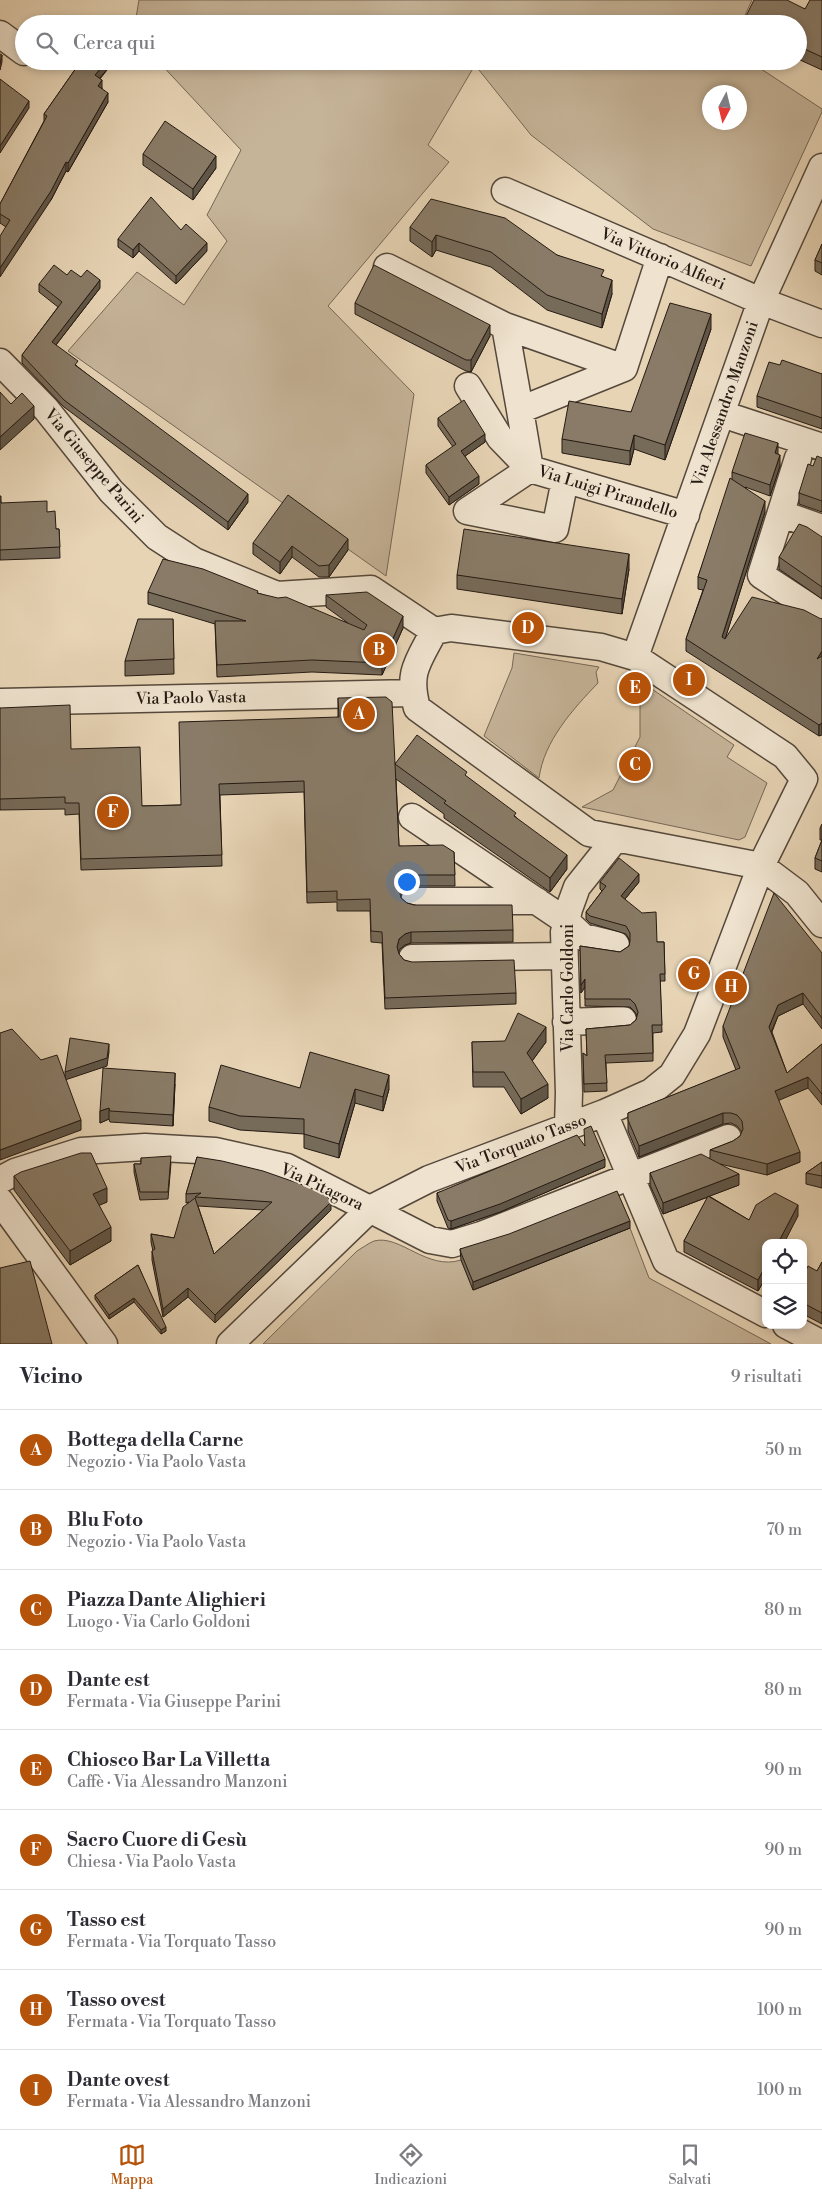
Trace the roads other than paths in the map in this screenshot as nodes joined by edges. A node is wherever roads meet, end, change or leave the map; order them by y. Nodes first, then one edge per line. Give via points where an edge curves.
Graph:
1 (0, 34) edge
2 (15, 47) edge
3 (822, 167) edge
4 (504, 191) dead end
5 (660, 257) junction
6 (388, 267) dead end
7 (761, 301) junction
8 (822, 324) edge
9 (505, 326) junction
10 (0, 362) edge
11 (624, 368) junction
12 (468, 386) dead end
13 (520, 410) junction
14 (722, 414) junction
15 (822, 447) edge
16 (798, 458) dead end
17 (530, 469) junction
18 (565, 480) junction
19 (782, 514) junction
20 (686, 515) junction
21 (822, 528) edge
22 (822, 615) edge
23 (426, 626) junction
24 (638, 651) junction
25 (413, 693) junction
26 (0, 702) edge
27 (813, 775) edge
28 (412, 817) dead end
29 (616, 838) junction
30 (761, 866) junction
31 (414, 901) dead end
32 (537, 901) junction
33 (566, 921) junction
34 (822, 924) edge
35 (616, 945) dead end
36 (564, 956) junction
37 (412, 958) dead end
38 (623, 1020) dead end
39 (566, 1022) junction
40 (604, 1113) junction
41 (568, 1126) junction
42 (728, 1138) dead end
43 (631, 1177) junction
44 (0, 1180) edge
45 (0, 1201) edge
46 (370, 1209) junction
47 (762, 1312) edge
48 (794, 1329) edge
49 (104, 1344) edge
50 (230, 1344) edge
51 (822, 1344) edge

1 - 2 street
3 - 7 street, Via Alessandro Manzoni
4 - 5 street, Via Vittorio Alfieri
5 - 7 street, Via Vittorio Alfieri
5 - 11 street
6 - 9 street
7 - 8 street, Via Vittorio Alfieri
7 - 14 street, Via Alessandro Manzoni
9 - 11 street
9 - 13 street, Via Luigi Pirandello
10 - 23 street, Via Giuseppe Parini via 46,408 111,491 157,538 194,561 277,595 371,589
11 - 13 street
12 - 17 street via 500,438
13 - 17 street, Via Luigi Pirandello
14 - 15 street
14 - 20 street, Via Alessandro Manzoni
16 - 19 street
17 - 18 street, Via Luigi Pirandello
17 - 18 street via 467,512 555,529
18 - 20 street, Via Luigi Pirandello
19 - 21 street
19 - 22 street via 761,575
20 - 24 street, Via Alessandro Manzoni
23 - 24 street
23 - 25 street via 412,675
24 - 27 street
25 - 26 street, Via Paolo Vasta
25 - 29 street via 417,708 589,833
27 - 30 street, Via Torquato Tasso
28 - 32 street
29 - 30 street
29 - 33 street, Via Carlo Goldoni via 577,887
30 - 34 street via 797,893
30 - 40 street, Via Torquato Tasso via 698,1034 672,1076 651,1092
31 - 32 street
32 - 33 street
33 - 35 street via 583,937
33 - 36 street, Via Carlo Goldoni
36 - 37 street
36 - 39 street, Via Carlo Goldoni
38 - 39 street
39 - 41 street, Via Carlo Goldoni
40 - 41 street, Via Torquato Tasso
40 - 43 street
41 - 46 street, Via Torquato Tasso via 429,1179
42 - 43 street, Via Pitagora
43 - 46 street, Via Pitagora via 452,1244 430,1240
43 - 47 street via 666,1261
44 - 46 street, Via Pitagora via 81,1151 145,1146 215,1151 287,1167
45 - 49 street
46 - 50 street, Via Torquato Tasso
48 - 51 street

